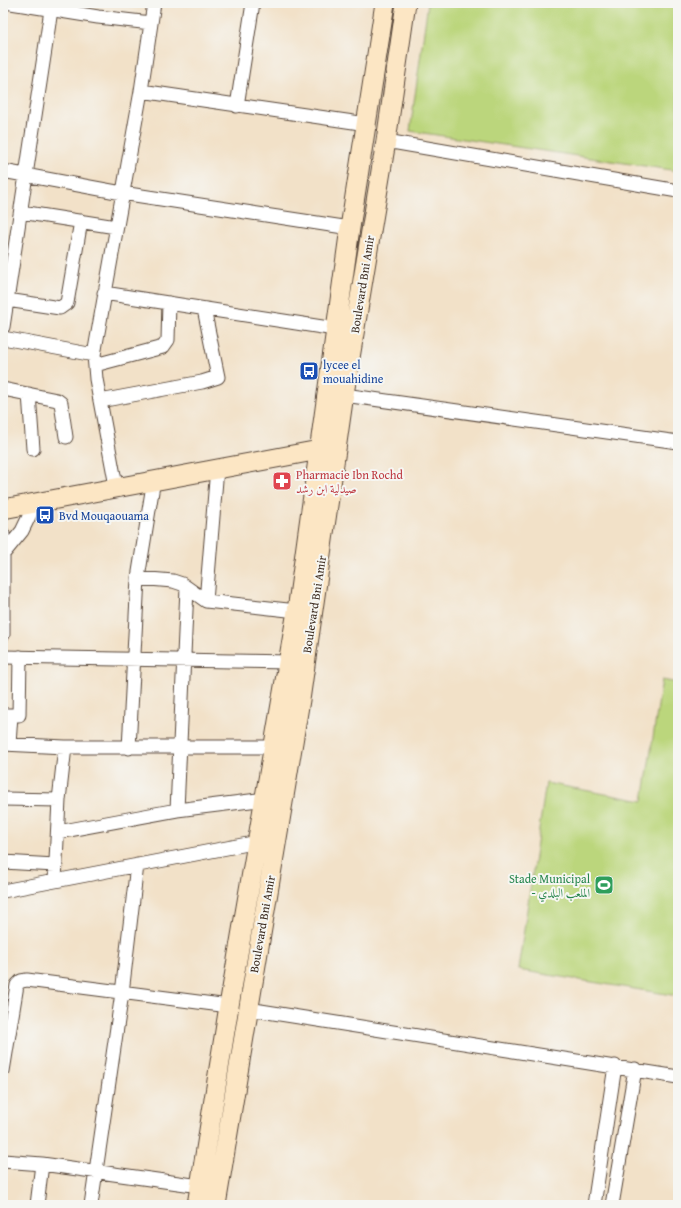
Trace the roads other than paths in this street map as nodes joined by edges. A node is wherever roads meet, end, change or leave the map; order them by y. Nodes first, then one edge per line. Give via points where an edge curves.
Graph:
1 (11, 3) edge
2 (154, 3) edge
3 (253, 3) edge
4 (385, 3) edge
5 (406, 3) edge
6 (51, 10) junction
7 (151, 23) junction
8 (141, 91) junction
9 (237, 106) junction
10 (367, 124) junction
11 (386, 141) junction
12 (3, 171) edge
13 (26, 175) junction
14 (678, 191) edge
15 (122, 193) junction
16 (20, 212) junction
17 (81, 221) junction
18 (116, 226) junction
19 (350, 228) junction
20 (104, 293) junction
21 (7, 300) junction
22 (169, 303) junction
23 (204, 309) junction
24 (3, 327) edge
25 (335, 329) junction
26 (3, 338) edge
27 (95, 360) junction
28 (3, 389) edge
29 (335, 393) junction
30 (29, 394) junction
31 (100, 401) junction
32 (66, 437) dead end
33 (678, 442) edge
34 (33, 449) dead end
35 (328, 450) junction
36 (217, 468) junction
37 (154, 479) junction
38 (116, 486) junction
39 (36, 502) junction
40 (3, 508) edge
41 (3, 534) edge
42 (4, 553) junction
43 (138, 578) junction
44 (187, 588) junction
45 (206, 601) junction
46 (297, 611) junction
47 (3, 635) edge
48 (3, 657) edge
49 (20, 657) junction
50 (133, 660) junction
51 (183, 661) junction
52 (288, 662) junction
53 (7, 715) edge
54 (6, 744) edge
55 (65, 747) junction
56 (274, 747) junction
57 (128, 748) junction
58 (179, 748) junction
59 (3, 799) edge
60 (266, 799) junction
61 (59, 800) junction
62 (177, 810) junction
63 (58, 832) junction
64 (258, 842) junction
65 (277, 843) junction
66 (3, 862) edge
67 (137, 865) junction
68 (55, 866) junction
69 (55, 881) junction
70 (3, 891) edge
71 (122, 993) junction
72 (229, 1006) junction
73 (248, 1009) junction
74 (616, 1066) junction
75 (635, 1069) junction
76 (3, 1071) edge
77 (678, 1077) edge
78 (3, 1161) edge
79 (42, 1164) junction
80 (600, 1164) junction
81 (618, 1168) junction
82 (97, 1172) junction
83 (200, 1186) junction
84 (37, 1205) edge
85 (91, 1205) edge
86 (197, 1205) edge
87 (216, 1205) edge
88 (594, 1205) edge
89 (612, 1205) edge

1 - 6 street
2 - 7 street
3 - 9 street
4 - 10 main road, Boulevard Bni Amir
5 - 11 main road, Boulevard Bni Amir
6 - 7 street
6 - 13 street
7 - 8 street
8 - 9 street
8 - 15 street
9 - 10 street
10 - 19 main road, Boulevard Bni Amir
11 - 14 street
11 - 29 main road, Boulevard Bni Amir
12 - 13 street
13 - 15 street
13 - 16 street
15 - 18 street
15 - 19 street
16 - 17 street
16 - 21 street
17 - 18 street
17 - 21 street via 67,303 60,308
18 - 20 street
19 - 25 main road, Boulevard Bni Amir
20 - 22 street
20 - 27 street
21 - 24 street
22 - 23 street
22 - 27 street via 168,340 162,347
23 - 25 street
23 - 31 street via 218,377
25 - 29 main road, Boulevard Bni Amir
26 - 27 street
27 - 31 street
28 - 30 street
29 - 33 street
29 - 35 main road, Boulevard Bni Amir
30 - 32 street via 61,403
30 - 34 street
31 - 38 street
35 - 36 main road
35 - 46 main road, Boulevard Bni Amir
35 - 65 main road, Boulevard Bni Amir
36 - 37 main road
36 - 45 street
37 - 38 main road
37 - 43 street
38 - 39 main road
39 - 40 main road
39 - 42 street via 22,531
41 - 42 street
42 - 47 street
43 - 44 street via 173,581
43 - 50 street
44 - 45 street
44 - 51 street
45 - 46 street
46 - 52 main road, Boulevard Bni Amir
48 - 49 street
49 - 50 street
49 - 53 street via 19,715
50 - 51 street
50 - 57 street
51 - 52 street
51 - 58 street
52 - 56 main road, Boulevard Bni Amir
53 - 54 street
54 - 55 street
55 - 57 street
55 - 61 street
56 - 58 street
56 - 60 main road, Boulevard Bni Amir
57 - 58 street
58 - 62 street
59 - 61 street
60 - 62 street
60 - 64 main road, Boulevard Bni Amir
61 - 63 street
62 - 63 street
63 - 68 street
64 - 65 street
64 - 67 street
64 - 72 main road, Boulevard Bni Amir
65 - 73 main road, Boulevard Bni Amir
66 - 68 street
67 - 69 street
67 - 71 street
68 - 69 street
69 - 70 street
71 - 72 street
71 - 76 street via 21,981 17,985
71 - 82 street
72 - 83 main road, Boulevard Bni Amir
73 - 74 street
73 - 87 main road, Boulevard Bni Amir
74 - 75 street
74 - 80 street
75 - 77 street
75 - 81 street
78 - 79 street
79 - 82 street
79 - 84 street
80 - 81 street
80 - 88 street
81 - 89 street
82 - 83 street
82 - 85 street
83 - 86 main road, Boulevard Bni Amir

